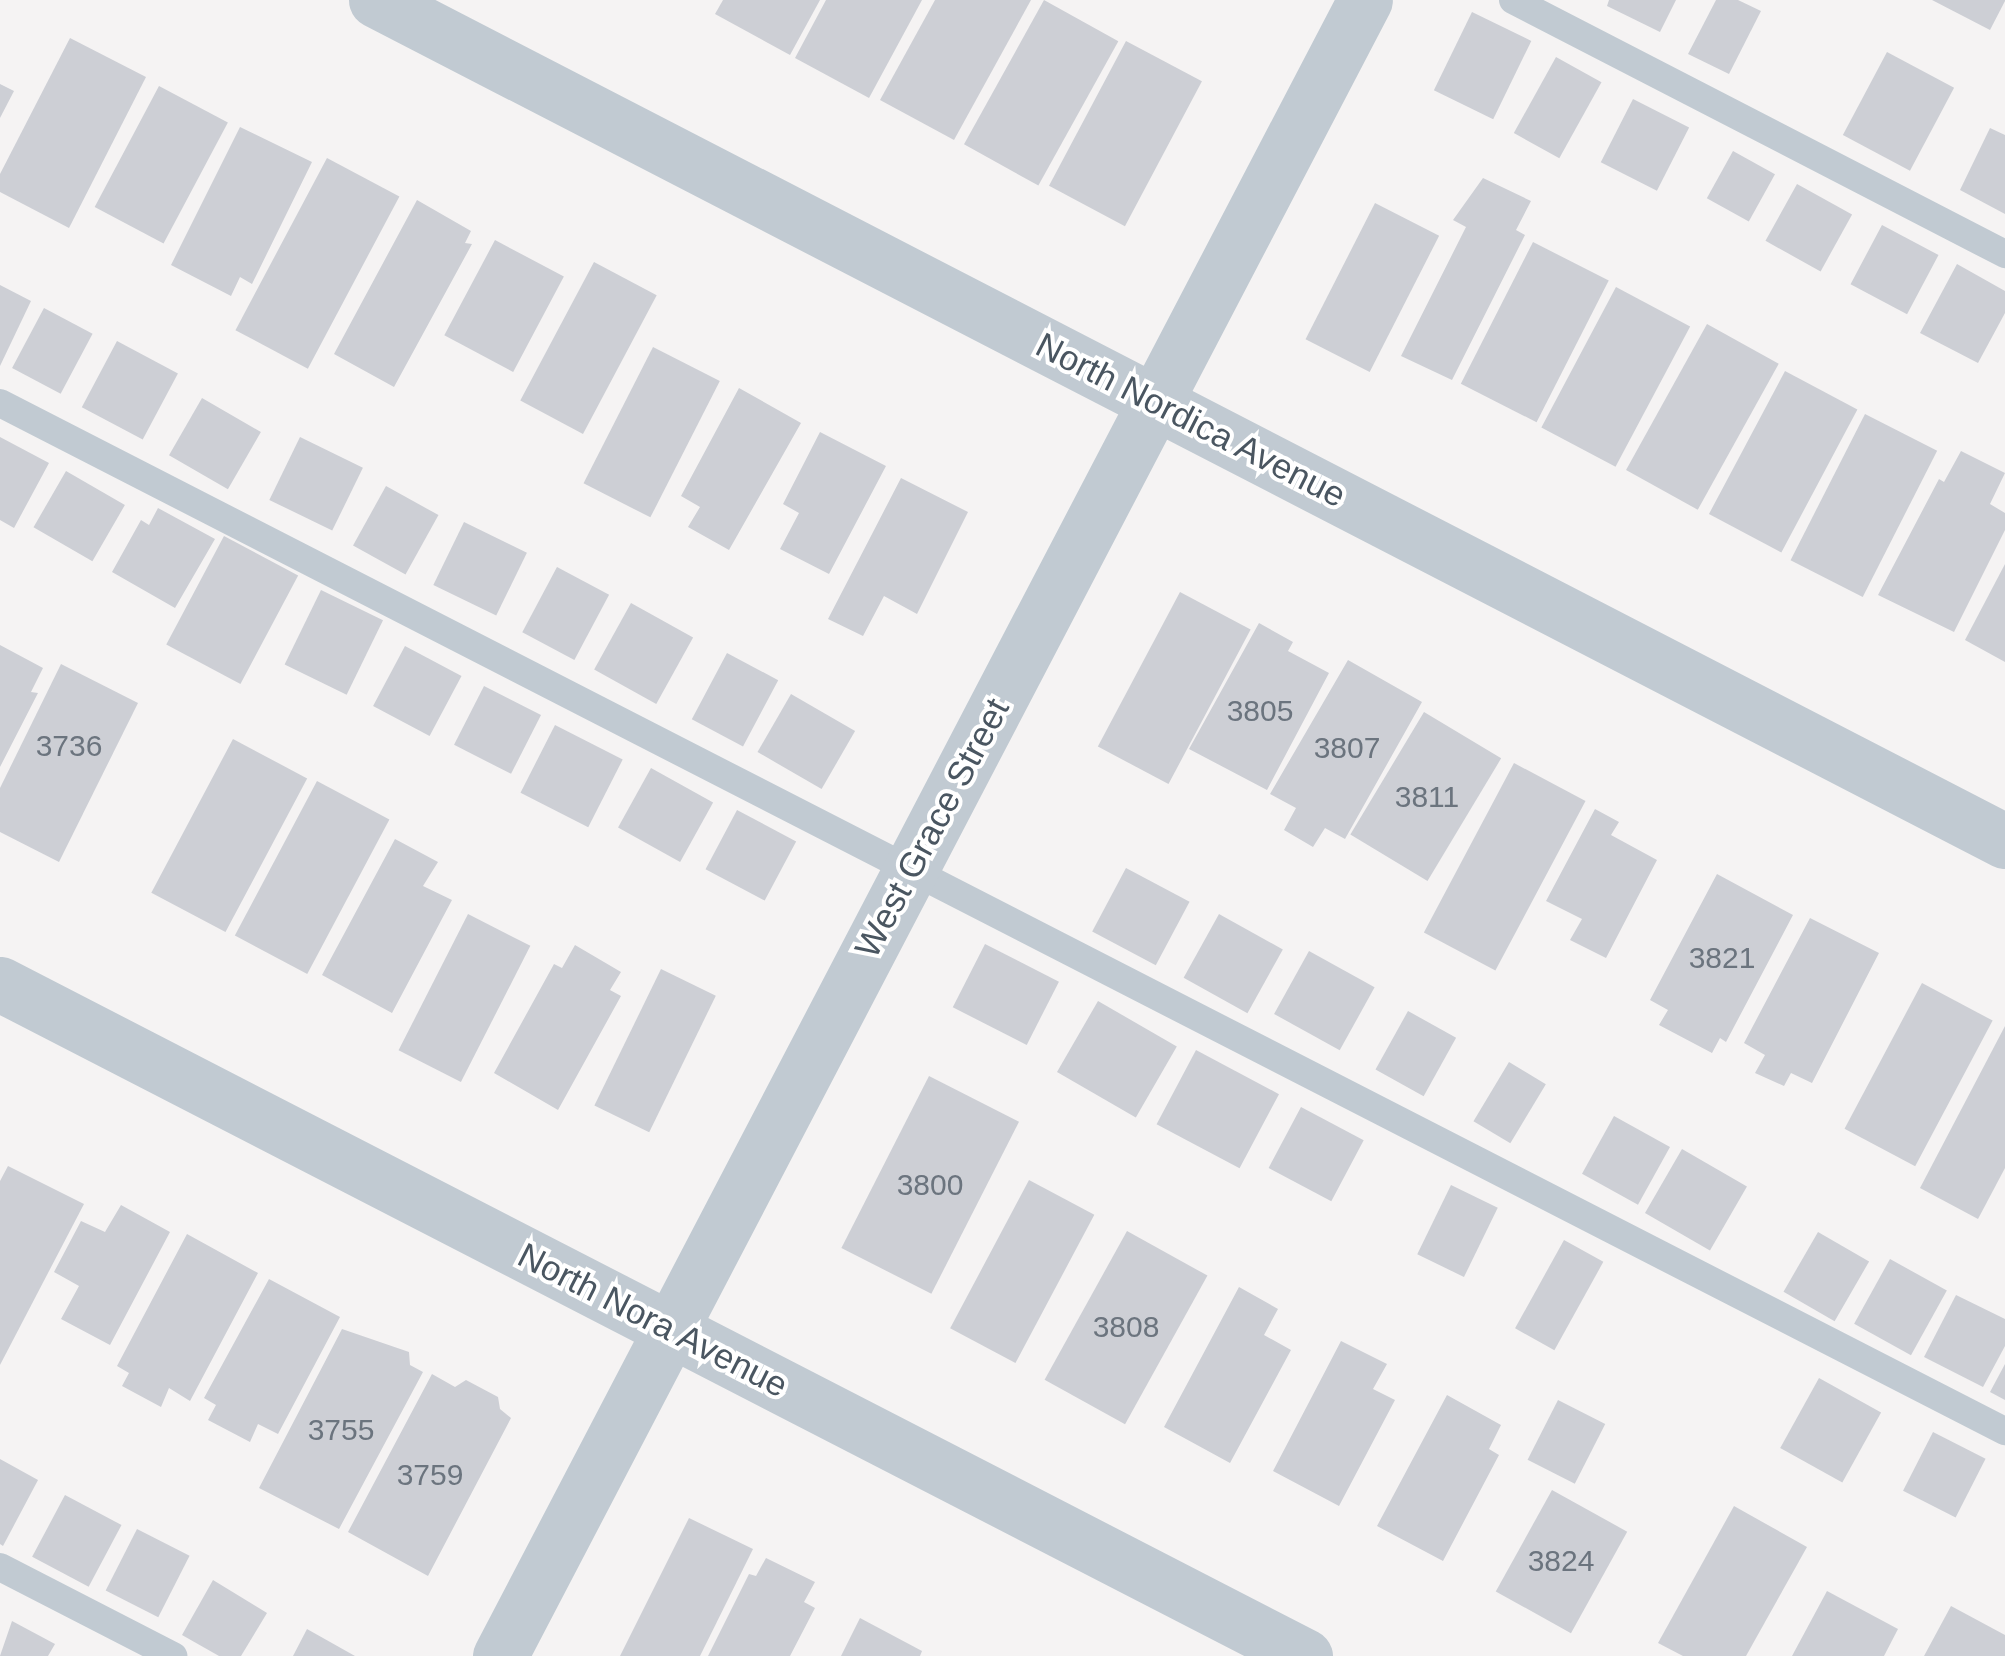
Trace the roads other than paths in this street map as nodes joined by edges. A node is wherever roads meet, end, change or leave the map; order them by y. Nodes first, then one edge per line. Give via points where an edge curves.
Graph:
1 (376, 0) edge
2 (1365, 0) edge
3 (1514, 0) edge
4 (2005, 254) edge
5 (1154, 402) junction
6 (0, 403) edge
7 (2005, 841) edge
8 (910, 870) junction
9 (0, 984) edge
10 (670, 1329) junction
11 (2005, 1431) edge
12 (0, 1567) edge
13 (173, 1656) edge
14 (500, 1656) edge
15 (1305, 1656) edge

1 - 5 street, North Nordica Avenue
2 - 5 street, West Grace Street
3 - 4 lane
5 - 7 street, North Nordica Avenue
5 - 8 street, West Grace Street
6 - 8 lane
8 - 10 street, West Grace Street
8 - 11 lane
9 - 10 street, North Nora Avenue
10 - 14 street, West Grace Street
10 - 15 street, North Nora Avenue
12 - 13 lane

